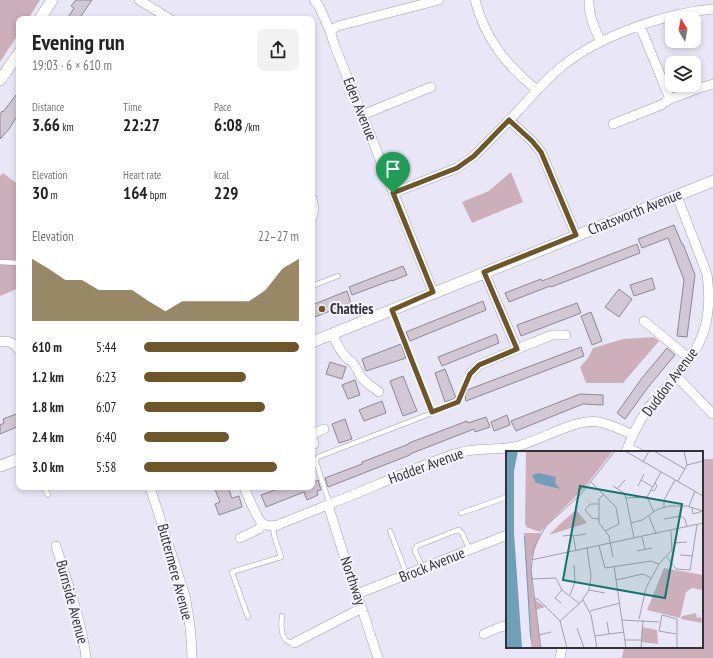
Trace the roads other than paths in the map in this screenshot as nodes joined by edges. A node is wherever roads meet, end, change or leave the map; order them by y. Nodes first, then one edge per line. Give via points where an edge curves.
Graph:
1 (52, 0) edge
2 (139, 0) edge
3 (439, 0) edge
4 (475, 0) edge
5 (589, 0) edge
6 (316, 1) edge
7 (713, 9) edge
8 (42, 16) edge
9 (165, 16) edge
10 (640, 26) junction
11 (330, 31) junction
12 (601, 42) junction
13 (16, 57) edge
14 (0, 80) edge
15 (713, 84) edge
16 (431, 87) dead end
17 (537, 90) junction
18 (670, 99) junction
19 (362, 115) junction
20 (509, 120) junction
21 (613, 124) dead end
22 (713, 181) edge
23 (393, 193) junction
24 (677, 196) junction
25 (576, 235) junction
26 (0, 262) edge
27 (16, 263) edge
28 (484, 272) junction
29 (710, 272) edge
30 (338, 276) dead end
31 (315, 285) edge
32 (433, 292) junction
33 (392, 310) junction
34 (644, 321) dead end
35 (332, 334) junction
36 (566, 335) dead end
37 (315, 341) edge
38 (0, 342) edge
39 (16, 346) edge
40 (517, 349) junction
41 (690, 359) junction
42 (470, 374) joint
43 (676, 376) junction
44 (379, 392) dead end
45 (432, 412) junction
46 (713, 414) edge
47 (324, 429) dead end
48 (632, 435) junction
49 (315, 436) edge
50 (627, 449) edge
51 (637, 451) edge
52 (16, 460) edge
53 (0, 466) edge
54 (46, 490) edge
55 (151, 490) edge
56 (245, 490) edge
57 (48, 495) dead end
58 (506, 497) edge
59 (329, 504) junction
60 (461, 513) dead end
61 (262, 523) junction
62 (273, 526) junction
63 (390, 531) dead end
64 (506, 535) edge
65 (240, 538) dead end
66 (56, 546) dead end
67 (470, 550) junction
68 (423, 568) junction
69 (408, 575) junction
70 (357, 594) junction
71 (362, 609) junction
72 (282, 616) dead end
73 (248, 617) dead end
74 (506, 626) edge
75 (484, 634) dead end
76 (294, 643) joint
77 (562, 648) edge
78 (86, 658) edge
79 (192, 658) edge
80 (378, 658) edge
81 (560, 658) edge

1 - 8 street
2 - 9 street
3 - 11 street via 338,26
4 - 17 street via 482,23 496,48 512,68
5 - 12 street via 591,18
6 - 11 street, Eden Avenue
7 - 10 street via 683,13
10 - 12 street
10 - 18 street
11 - 19 street, Eden Avenue
12 - 17 street via 561,67
13 - 14 street
15 - 18 street
16 - 19 street
17 - 20 street
18 - 21 street
19 - 23 street, Eden Avenue
20 - 23 street via 474,156 457,168
20 - 25 street via 541,152
22 - 24 street, Chatsworth Avenue
23 - 32 street, Eden Avenue
24 - 25 street, Chatsworth Avenue
24 - 29 street, Duddon Avenue
25 - 28 street, Chatsworth Avenue
26 - 27 lane
28 - 32 street, Chatsworth Avenue
28 - 40 street
29 - 41 street, Duddon Avenue via 707,324
30 - 31 lane
32 - 33 street, Chatsworth Avenue
33 - 35 street, Chatsworth Avenue
33 - 45 lane
34 - 41 street
35 - 37 street, Chatsworth Avenue
35 - 44 street via 341,352 352,362 365,381
36 - 40 street via 552,335
38 - 39 street via 11,342
40 - 42 street via 479,365
41 - 43 street, Duddon Avenue
42 - 45 lane via 458,402
43 - 46 street
43 - 48 street, Duddon Avenue via 649,408
45 - 59 lane via 318,457 316,462
47 - 49 street
48 - 50 street, Duddon Avenue
48 - 59 street, Hodder Avenue via 606,423 587,421 527,444 459,453
50 - 51 lane
52 - 53 street
54 - 57 lane
55 - 79 street, Buttermere Avenue via 185,596
56 - 61 street
58 - 60 lane
59 - 62 street, Hodder Avenue
59 - 70 street, Northway
61 - 62 street
61 - 65 street via 259,529
62 - 73 lane via 281,557 232,572
63 - 69 lane
64 - 67 street, Brock Avenue
66 - 78 street, Burnside Avenue via 78,619
67 - 68 street, Brock Avenue
67 - 68 lane via 460,530 456,531 417,546 415,550
68 - 69 street, Brock Avenue
69 - 70 street, Brock Avenue
70 - 71 street, Northway
71 - 76 street
71 - 80 street, Northway
72 - 76 lane via 283,634 286,640
74 - 75 street
77 - 81 street

